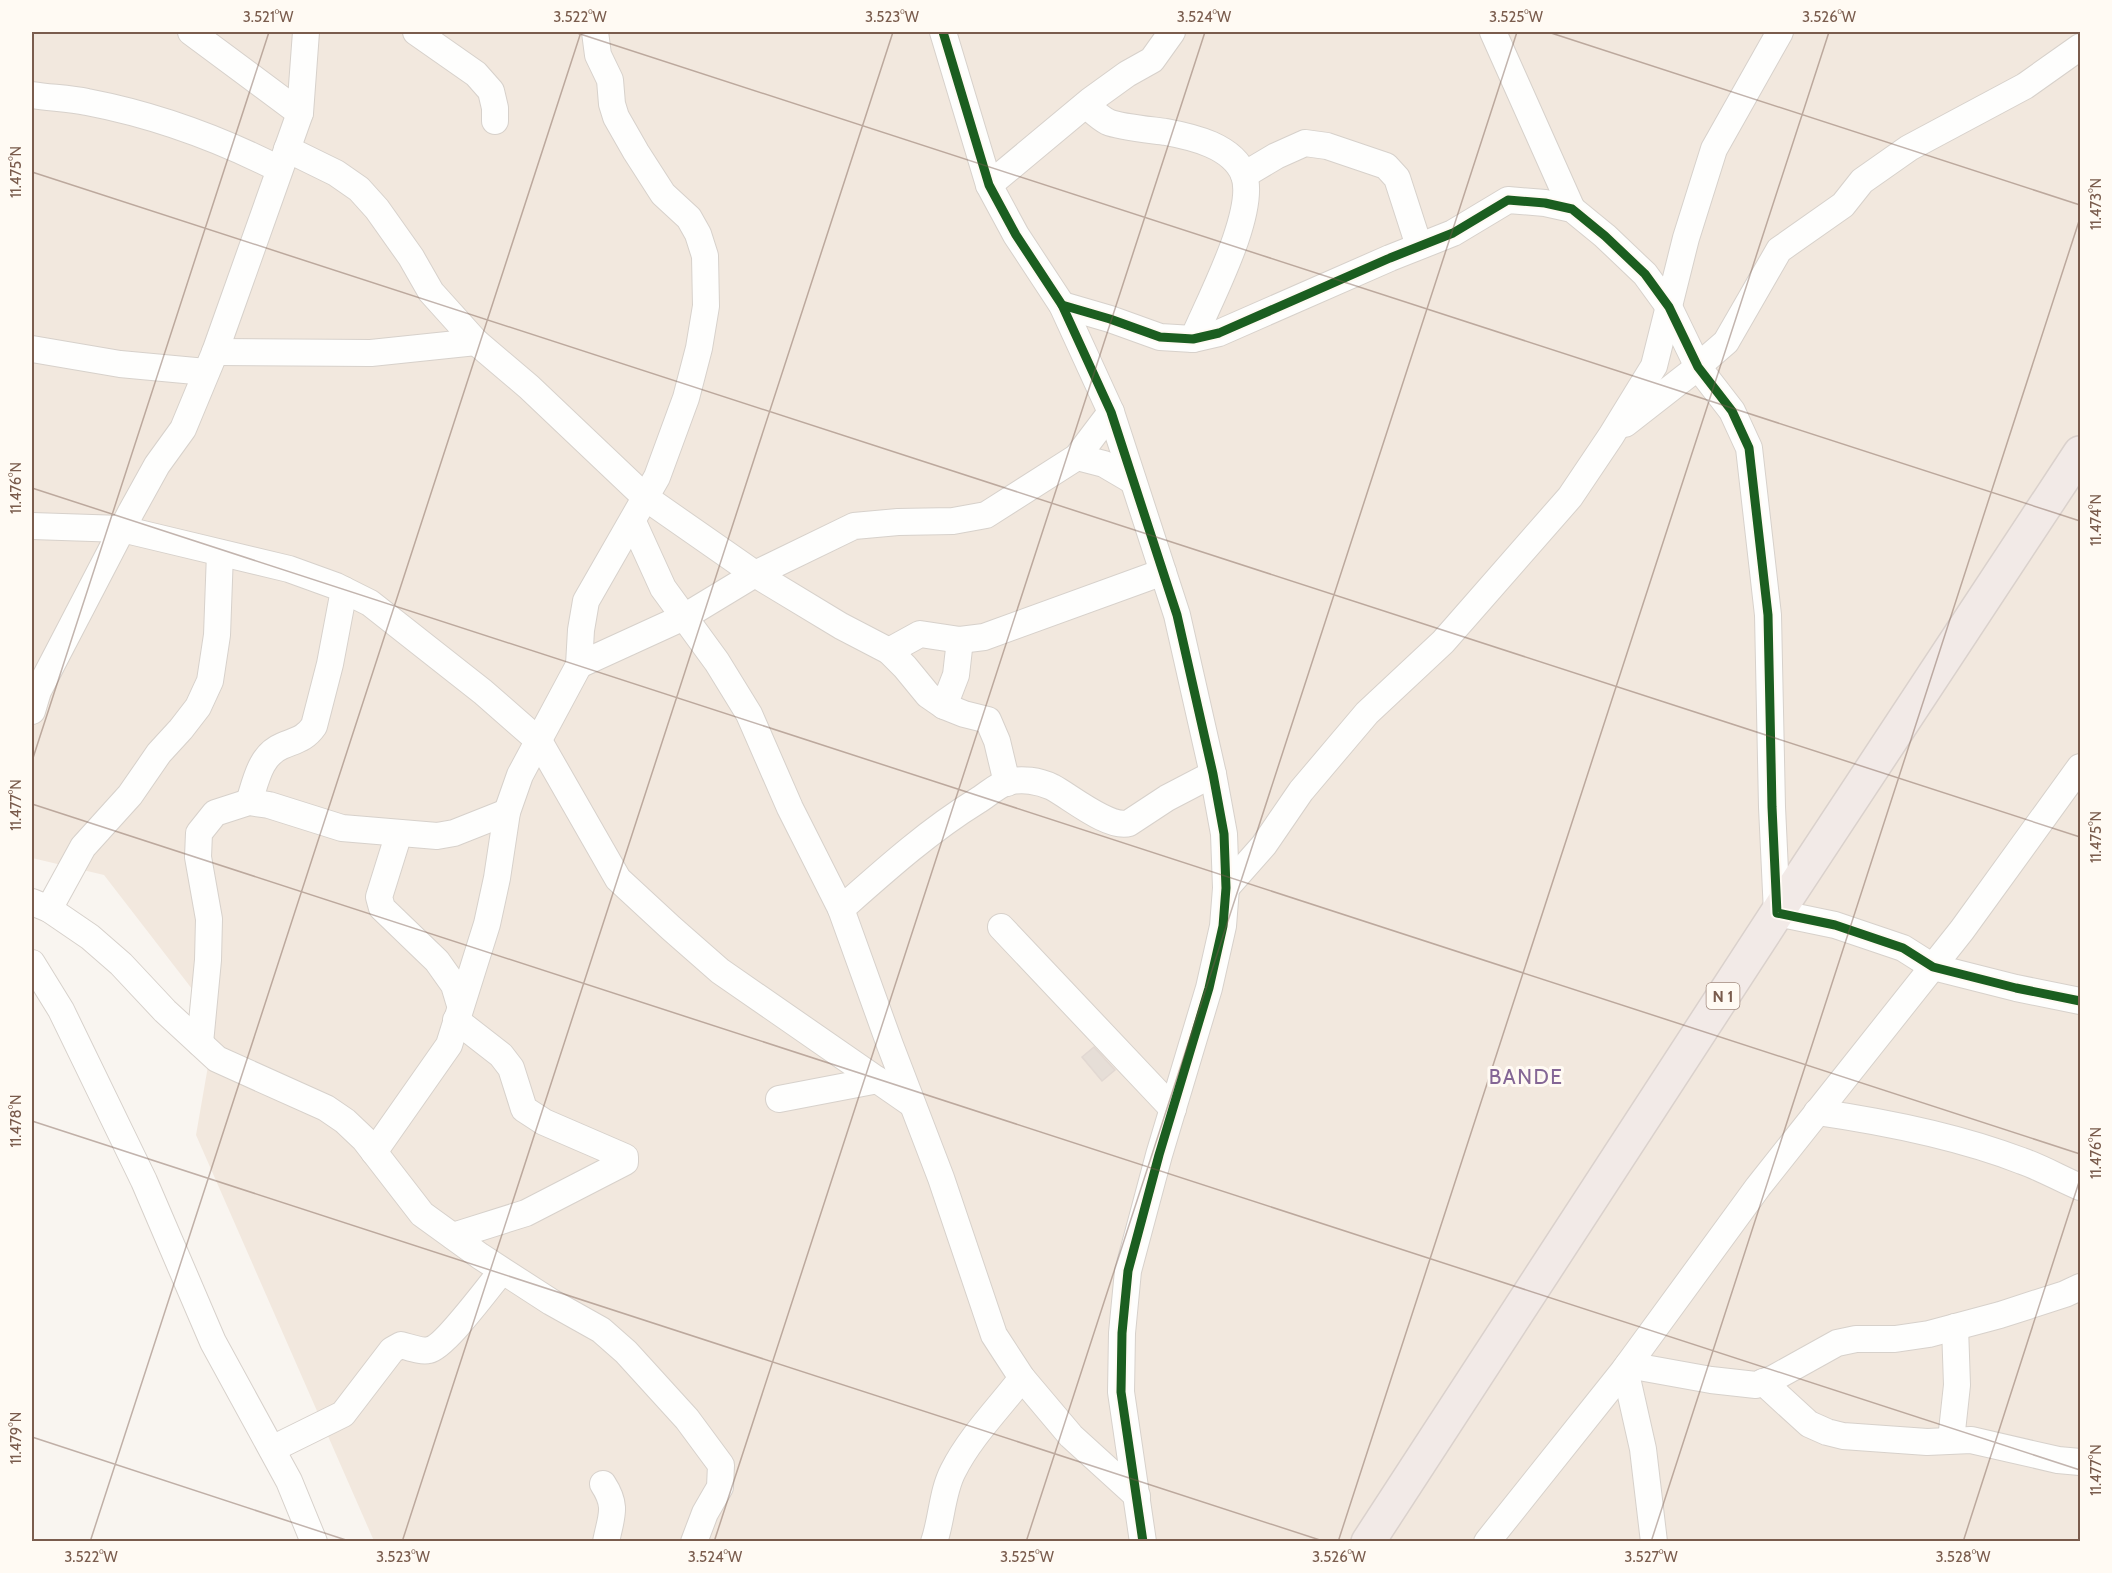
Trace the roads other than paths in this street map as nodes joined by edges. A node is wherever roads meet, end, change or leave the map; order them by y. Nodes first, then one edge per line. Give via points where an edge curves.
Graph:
1 (191, 32) edge
2 (306, 32) edge
3 (417, 32) edge
4 (595, 32) edge
5 (943, 32) edge
6 (1172, 32) edge
7 (1493, 32) edge
8 (1782, 32) edge
9 (2080, 47) edge
10 (32, 95) edge
11 (1086, 105) junction
12 (300, 113) junction
13 (495, 121) dead end
14 (283, 159) junction
15 (1244, 175) junction
16 (989, 185) junction
17 (1572, 209) junction
18 (1419, 246) junction
19 (1062, 305) junction
20 (1669, 308) junction
21 (1193, 339) junction
22 (476, 342) junction
23 (32, 349) edge
24 (210, 362) junction
25 (1698, 366) junction
26 (1111, 412) junction
27 (1611, 436) junction
28 (2080, 453) edge
29 (1077, 457) junction
30 (1133, 480) junction
31 (646, 498) junction
32 (633, 522) junction
33 (32, 526) edge
34 (122, 529) junction
35 (220, 553) junction
36 (1163, 572) junction
37 (755, 574) junction
38 (344, 590) junction
39 (684, 617) junction
40 (960, 640) junction
41 (889, 651) junction
42 (579, 665) junction
43 (944, 706) junction
44 (32, 711) edge
45 (539, 741) junction
46 (2080, 767) edge
47 (1214, 774) junction
48 (1007, 783) junction
49 (249, 802) junction
50 (507, 812) junction
51 (399, 833) junction
52 (1226, 888) junction
53 (40, 905) edge
54 (841, 909) junction
55 (1778, 913) junction
56 (1001, 927) dead end
57 (32, 963) edge
58 (1933, 967) junction
59 (2080, 1000) edge
60 (458, 1013) junction
61 (200, 1043) junction
62 (878, 1080) junction
63 (779, 1099) dead end
64 (912, 1104) junction
65 (1173, 1109) junction
66 (1817, 1112) junction
67 (374, 1152) junction
68 (2080, 1187) edge
69 (453, 1236) junction
70 (502, 1270) junction
71 (2080, 1287) edge
72 (1955, 1327) junction
73 (1627, 1367) junction
74 (1022, 1378) junction
75 (1763, 1382) junction
76 (1951, 1440) junction
77 (272, 1449) junction
78 (2080, 1462) edge
79 (603, 1484) dead end
80 (1137, 1496) junction
81 (314, 1542) edge
82 (606, 1542) edge
83 (694, 1542) edge
84 (934, 1542) edge
85 (1143, 1542) edge
86 (1368, 1542) edge
87 (1486, 1542) edge
88 (1654, 1542) edge

1 - 12 street
2 - 12 street
3 - 13 street via 476,74 491,91
4 - 31 street via 598,55 610,80 616,117 663,194 689,218 705,256 706,306 699,348 686,398
5 - 16 street
6 - 11 street via 1152,60
7 - 17 street
8 - 20 street via 1714,149
9 - 25 street via 2025,86 1909,148 1862,181 1842,205 1779,250 1726,342
10 - 14 street via 148,116
11 - 15 street via 1108,122 1175,134 1218,147
11 - 16 street
12 - 14 street
14 - 22 street via 336,173 359,189 411,256 431,292
14 - 24 street
15 - 18 street via 1305,143 1327,146 1386,166 1397,178
15 - 21 street via 1246,194 1238,234
16 - 19 street
17 - 18 street via 1508,200 1453,232
17 - 20 street via 1645,274
18 - 21 street via 1219,333
19 - 21 street via 1160,336
19 - 26 street
20 - 25 street
20 - 27 street via 1654,366
22 - 24 street via 371,353
22 - 31 street
23 - 24 street via 120,364
24 - 34 street via 183,429
25 - 27 street
25 - 55 street via 1732,411 1749,448 1767,615
26 - 29 street
26 - 30 street
27 - 52 street via 1570,497 1443,642 1367,713
28 - 55 highway, N 1
29 - 30 street via 1104,464
29 - 37 street via 986,515 953,521 854,526
30 - 36 street
31 - 32 street
31 - 37 street
32 - 39 street via 663,588
32 - 42 street via 586,601
33 - 34 street
34 - 35 street
34 - 44 street via 38,691
35 - 38 street via 289,569
35 - 53 street via 217,635 210,681 198,706
36 - 40 street via 984,637
36 - 47 street via 1177,615
37 - 39 street
37 - 41 street
38 - 45 street via 370,603
38 - 49 street via 314,726 299,741 281,746 267,756
39 - 42 street
39 - 54 street via 749,714 790,808
40 - 41 street via 920,634
40 - 43 street via 956,675
41 - 43 street via 928,695
42 - 45 street
43 - 48 street via 988,720
45 - 50 street via 520,775
45 - 62 street via 618,879 720,971
46 - 58 street
47 - 48 street via 1122,825 1051,786 1033,780
47 - 52 street via 1224,834
48 - 54 street via 948,819
49 - 51 street via 342,828
49 - 61 street via 215,813 199,833 198,857 209,919
50 - 51 street via 454,833
50 - 60 street via 487,924
51 - 60 street via 379,897 382,908 437,961 454,985
52 - 65 street via 1223,926 1209,988
53 - 61 street via 98,944
54 - 64 street
55 - 58 street via 1835,925 1904,948
55 - 86 highway, N 1
56 - 65 street
57 - 77 street via 61,1011 144,1181 213,1342
58 - 59 street
58 - 66 street
60 - 67 street via 449,1045
60 - 69 street via 511,1068 524,1108 544,1122 626,1160 526,1213
61 - 67 street via 217,1059 326,1108 345,1121
62 - 63 street
62 - 64 street
64 - 74 street via 994,1335
65 - 80 street via 1128,1271 1122,1333 1121,1392
66 - 68 street via 1953,1139 2022,1161
66 - 73 street via 1758,1186
67 - 69 street via 422,1214
69 - 70 street
70 - 77 street via 432,1350 401,1345 392,1350 344,1414
70 - 83 street via 601,1330 626,1352 687,1419 721,1465 720,1487
71 - 72 street
72 - 75 street via 1895,1339 1837,1342
72 - 76 street via 1957,1386
73 - 75 street via 1756,1385
73 - 87 street
73 - 88 street via 1643,1449
74 - 80 street via 1071,1436
74 - 84 street via 953,1471
75 - 76 street via 1809,1424 1827,1432 1927,1443
76 - 78 street via 1971,1440
77 - 81 street
79 - 82 street via 612,1498
80 - 85 street

